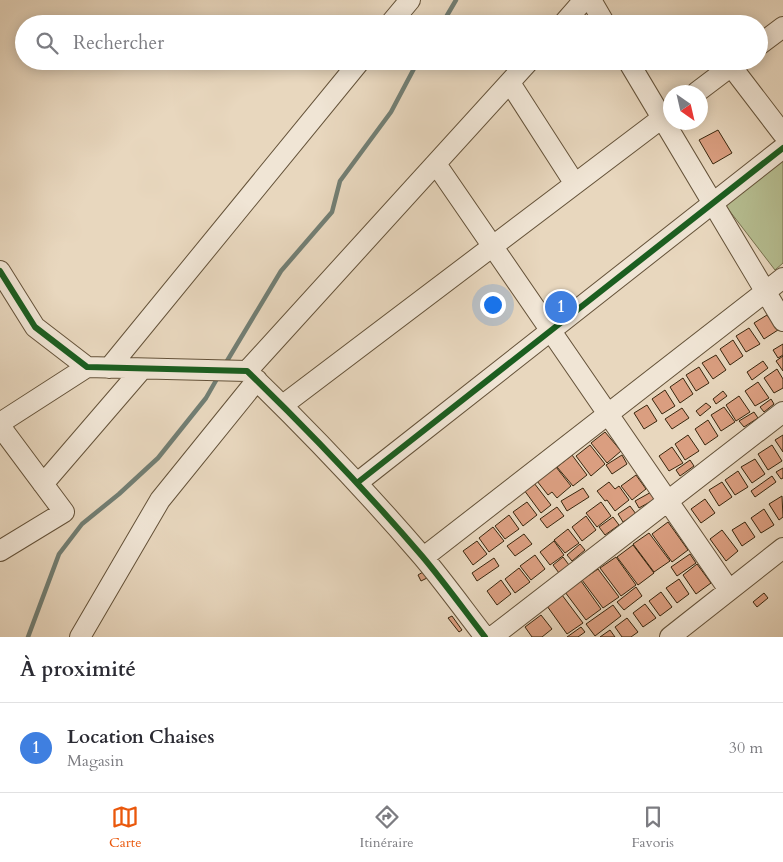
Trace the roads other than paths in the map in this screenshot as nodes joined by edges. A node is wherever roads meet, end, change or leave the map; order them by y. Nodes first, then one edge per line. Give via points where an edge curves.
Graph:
1 (410, 0) edge
2 (584, 0) edge
3 (591, 0) edge
4 (398, 15) edge
5 (571, 15) edge
6 (600, 15) edge
7 (783, 28) edge
8 (768, 39) edge
9 (353, 70) edge
10 (521, 70) edge
11 (634, 70) edge
12 (727, 70) edge
13 (739, 70) edge
14 (510, 83) junction
15 (706, 85) edge
16 (663, 111) edge
17 (663, 117) edge
18 (674, 130) edge
19 (783, 134) edge
20 (783, 148) edge
21 (436, 164) junction
22 (576, 184) junction
23 (713, 203) junction
24 (493, 246) junction
25 (0, 271) edge
26 (783, 278) edge
27 (766, 292) junction
28 (783, 321) edge
29 (551, 331) junction
30 (87, 367) junction
31 (110, 368) junction
32 (142, 368) junction
33 (252, 375) junction
34 (283, 405) junction
35 (783, 412) edge
36 (608, 414) junction
37 (0, 424) edge
38 (357, 483) junction
39 (43, 484) junction
40 (668, 501) junction
41 (783, 548) edge
42 (0, 552) edge
43 (424, 557) junction
44 (729, 590) junction
45 (80, 637) edge
46 (485, 637) edge
47 (492, 637) edge
48 (670, 637) edge

1 - 4 street
2 - 5 street
3 - 6 street
7 - 8 street
9 - 31 street
10 - 14 street
11 - 16 street
12 - 15 street
13 - 19 street
14 - 21 street
14 - 22 street
17 - 22 street
18 - 23 street
20 - 23 street
21 - 24 street
21 - 33 street
22 - 24 street
23 - 27 street
23 - 29 street
24 - 29 street
24 - 34 street
25 - 30 street via 35,327
26 - 27 street
27 - 28 street
27 - 36 street
29 - 36 street
29 - 38 street
30 - 31 street
30 - 37 street
31 - 32 street
32 - 33 street
32 - 39 street
33 - 34 street
33 - 45 street via 160,500
34 - 38 street
35 - 40 street
36 - 40 street
36 - 43 street
37 - 39 street
38 - 43 street
39 - 42 street via 64,512
40 - 44 street
40 - 47 street
41 - 44 street
43 - 46 street
44 - 48 street

